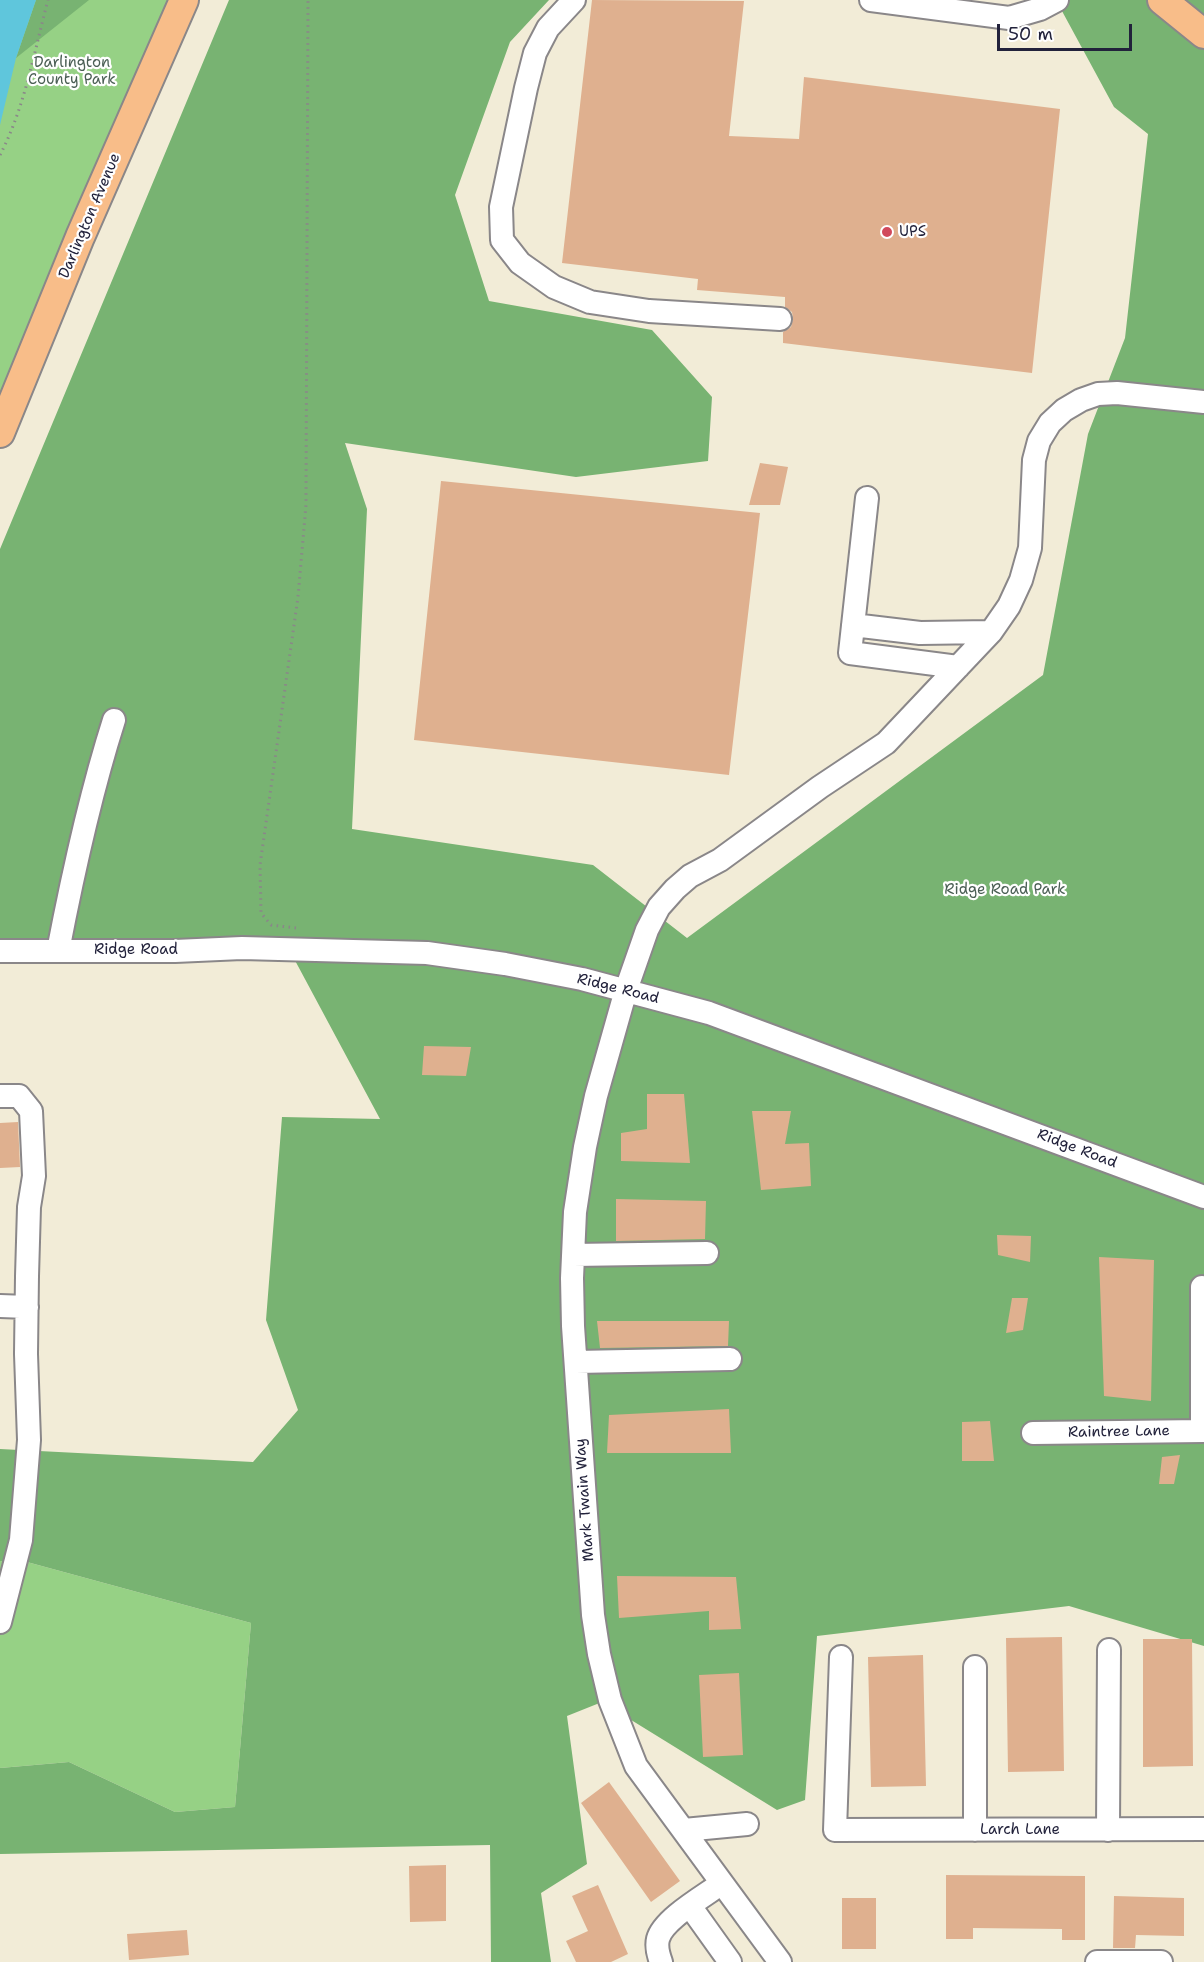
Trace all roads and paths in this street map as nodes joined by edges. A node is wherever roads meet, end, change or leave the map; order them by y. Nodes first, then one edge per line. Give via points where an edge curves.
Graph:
1 (48, 0) edge
2 (184, 0) edge
3 (308, 0) edge
4 (574, 0) edge
5 (871, 0) edge
6 (1057, 0) edge
7 (1162, 0) edge
8 (1204, 34) edge
9 (0, 155) edge
10 (780, 319) dead end
11 (1204, 402) edge
12 (0, 433) edge
13 (867, 498) dead end
14 (853, 625) junction
15 (991, 632) junction
16 (958, 667) junction
17 (114, 720) dead end
18 (304, 928) dead end
19 (0, 951) edge
20 (58, 951) junction
21 (626, 990) junction
22 (0, 1090) edge
23 (1204, 1197) edge
24 (707, 1253) dead end
25 (573, 1255) junction
26 (1202, 1287) dead end
27 (0, 1306) edge
28 (27, 1306) junction
29 (730, 1359) dead end
30 (576, 1362) junction
31 (1203, 1431) edge
32 (1033, 1433) dead end
33 (0, 1623) edge
34 (1108, 1650) dead end
35 (841, 1657) dead end
36 (975, 1667) dead end
37 (747, 1824) dead end
38 (1204, 1829) edge
39 (684, 1830) junction
40 (975, 1830) junction
41 (1108, 1830) junction
42 (723, 1883) junction
43 (690, 1906) junction
44 (660, 1962) edge
45 (730, 1962) edge
46 (780, 1962) edge
47 (1097, 1962) edge
48 (1161, 1962) edge

1 - 9 path via 14,124
2 - 12 main road, Darlington Avenue
3 - 18 path via 306,505 298,597 260,865 261,913 271,925
4 - 10 street via 548,28 535,53 501,207 502,240 520,263 554,287 590,302 649,311
5 - 6 street via 1009,18
7 - 8 main road
11 - 15 street, Mark Twain Way via 1098,394 1072,405 1050,423 1034,460 1030,548 1021,580
13 - 14 street
14 - 15 street via 920,633
14 - 16 street via 850,653
15 - 16 street, Mark Twain Way
16 - 21 street, Mark Twain Way via 886,743 675,890 659,907 647,930
17 - 20 street via 98,771
19 - 20 street, Ridge Road
20 - 21 street, Ridge Road via 242,948 427,953 505,964
21 - 23 street, Ridge Road via 709,1013
21 - 25 street, Mark Twain Way via 585,1147
22 - 28 street via 20,1096 31,1112 34,1176 29,1207
24 - 25 street
25 - 30 street, Mark Twain Way
26 - 31 street
27 - 28 street
28 - 33 street via 29,1440 21,1540
29 - 30 street
30 - 39 street, Mark Twain Way via 599,1654 610,1700 636,1766
31 - 32 street, Raintree Lane
34 - 41 street
35 - 40 street, Larch Lane via 835,1830
36 - 40 street
37 - 39 street
38 - 41 street, Larch Lane
39 - 42 street, Mark Twain Way
40 - 41 street, Larch Lane
42 - 43 street
42 - 46 street, Mark Twain Way
43 - 44 street via 666,1924 659,1936
43 - 45 street
47 - 48 street

